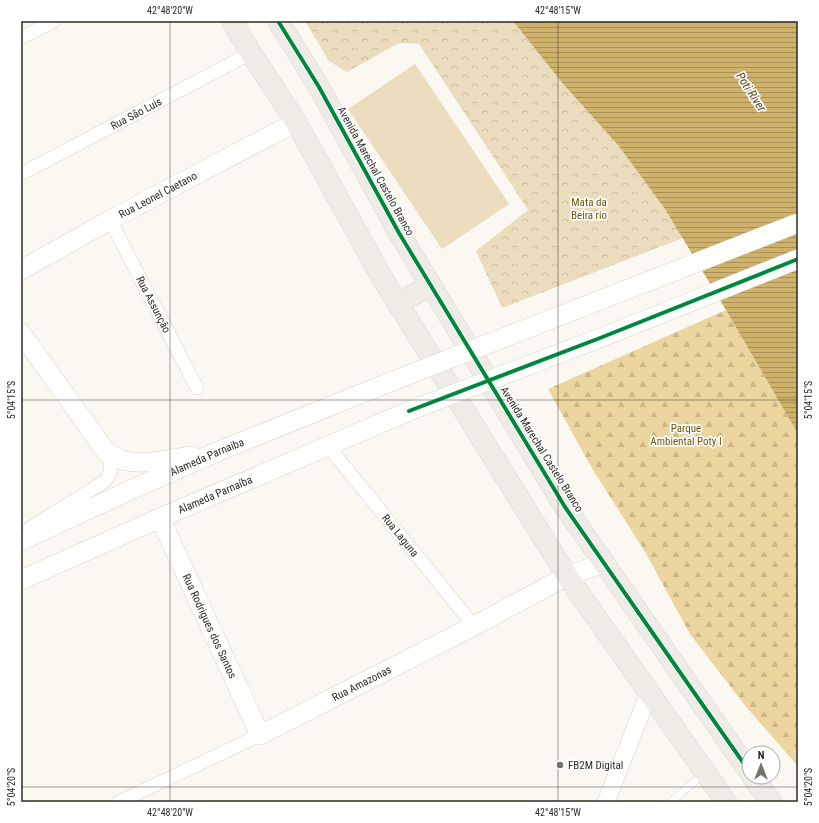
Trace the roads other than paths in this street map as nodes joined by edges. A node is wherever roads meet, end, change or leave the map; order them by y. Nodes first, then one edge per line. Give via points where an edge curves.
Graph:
1 (54, 21) edge
2 (232, 21) edge
3 (278, 21) edge
4 (21, 38) edge
5 (251, 53) junction
6 (296, 122) junction
7 (21, 174) edge
8 (110, 220) junction
9 (798, 223) edge
10 (798, 260) edge
11 (21, 270) edge
12 (431, 285) junction
13 (398, 303) junction
14 (21, 333) edge
15 (197, 388) dead end
16 (328, 446) junction
17 (219, 452) junction
18 (107, 453) junction
19 (160, 518) junction
20 (21, 534) edge
21 (21, 541) edge
22 (604, 563) junction
23 (567, 576) junction
24 (21, 580) edge
25 (474, 626) junction
26 (650, 693) junction
27 (260, 735) junction
28 (741, 760) edge
29 (705, 772) junction
30 (759, 785) edge
31 (119, 802) edge
32 (606, 802) edge
33 (672, 802) edge
34 (726, 802) edge
35 (771, 802) edge

1 - 4 street
2 - 5 main road
3 - 12 main road, Avenida Marechal Castelo Branco via 319,87 399,233
5 - 6 main road
5 - 7 street, Rua São Luis
6 - 8 main road, Rua Leonel Caetano
6 - 13 main road
8 - 11 main road, Rua Leonel Caetano
8 - 15 street, Rua Assunção
9 - 17 main road, Alameda Parnaiba, bridge via 395,380
10 - 16 main road, Alameda Parnaíba, bridge via 410,411
12 - 13 main road
12 - 22 main road, Avenida Marechal Castelo Branco via 565,507
13 - 23 main road
14 - 18 main road
16 - 19 main road, Alameda Parnaíba
16 - 25 street, Rua Laguna
17 - 18 main road via 158,462 126,461
17 - 21 main road, Alameda Parnaiba
18 - 20 street via 111,467 105,481
19 - 24 main road, Alameda Parnaíba
19 - 27 main road, Rua Rodrigues dos Santos
22 - 23 main road, Rua Amazonas
22 - 28 main road, Avenida Marechal Castelo Branco
23 - 25 main road, Rua Amazonas
23 - 26 main road
25 - 27 main road, Rua Amazonas
26 - 29 main road
26 - 32 street
27 - 31 street, Rua Amazonas
29 - 33 lane
29 - 34 main road
30 - 35 main road

